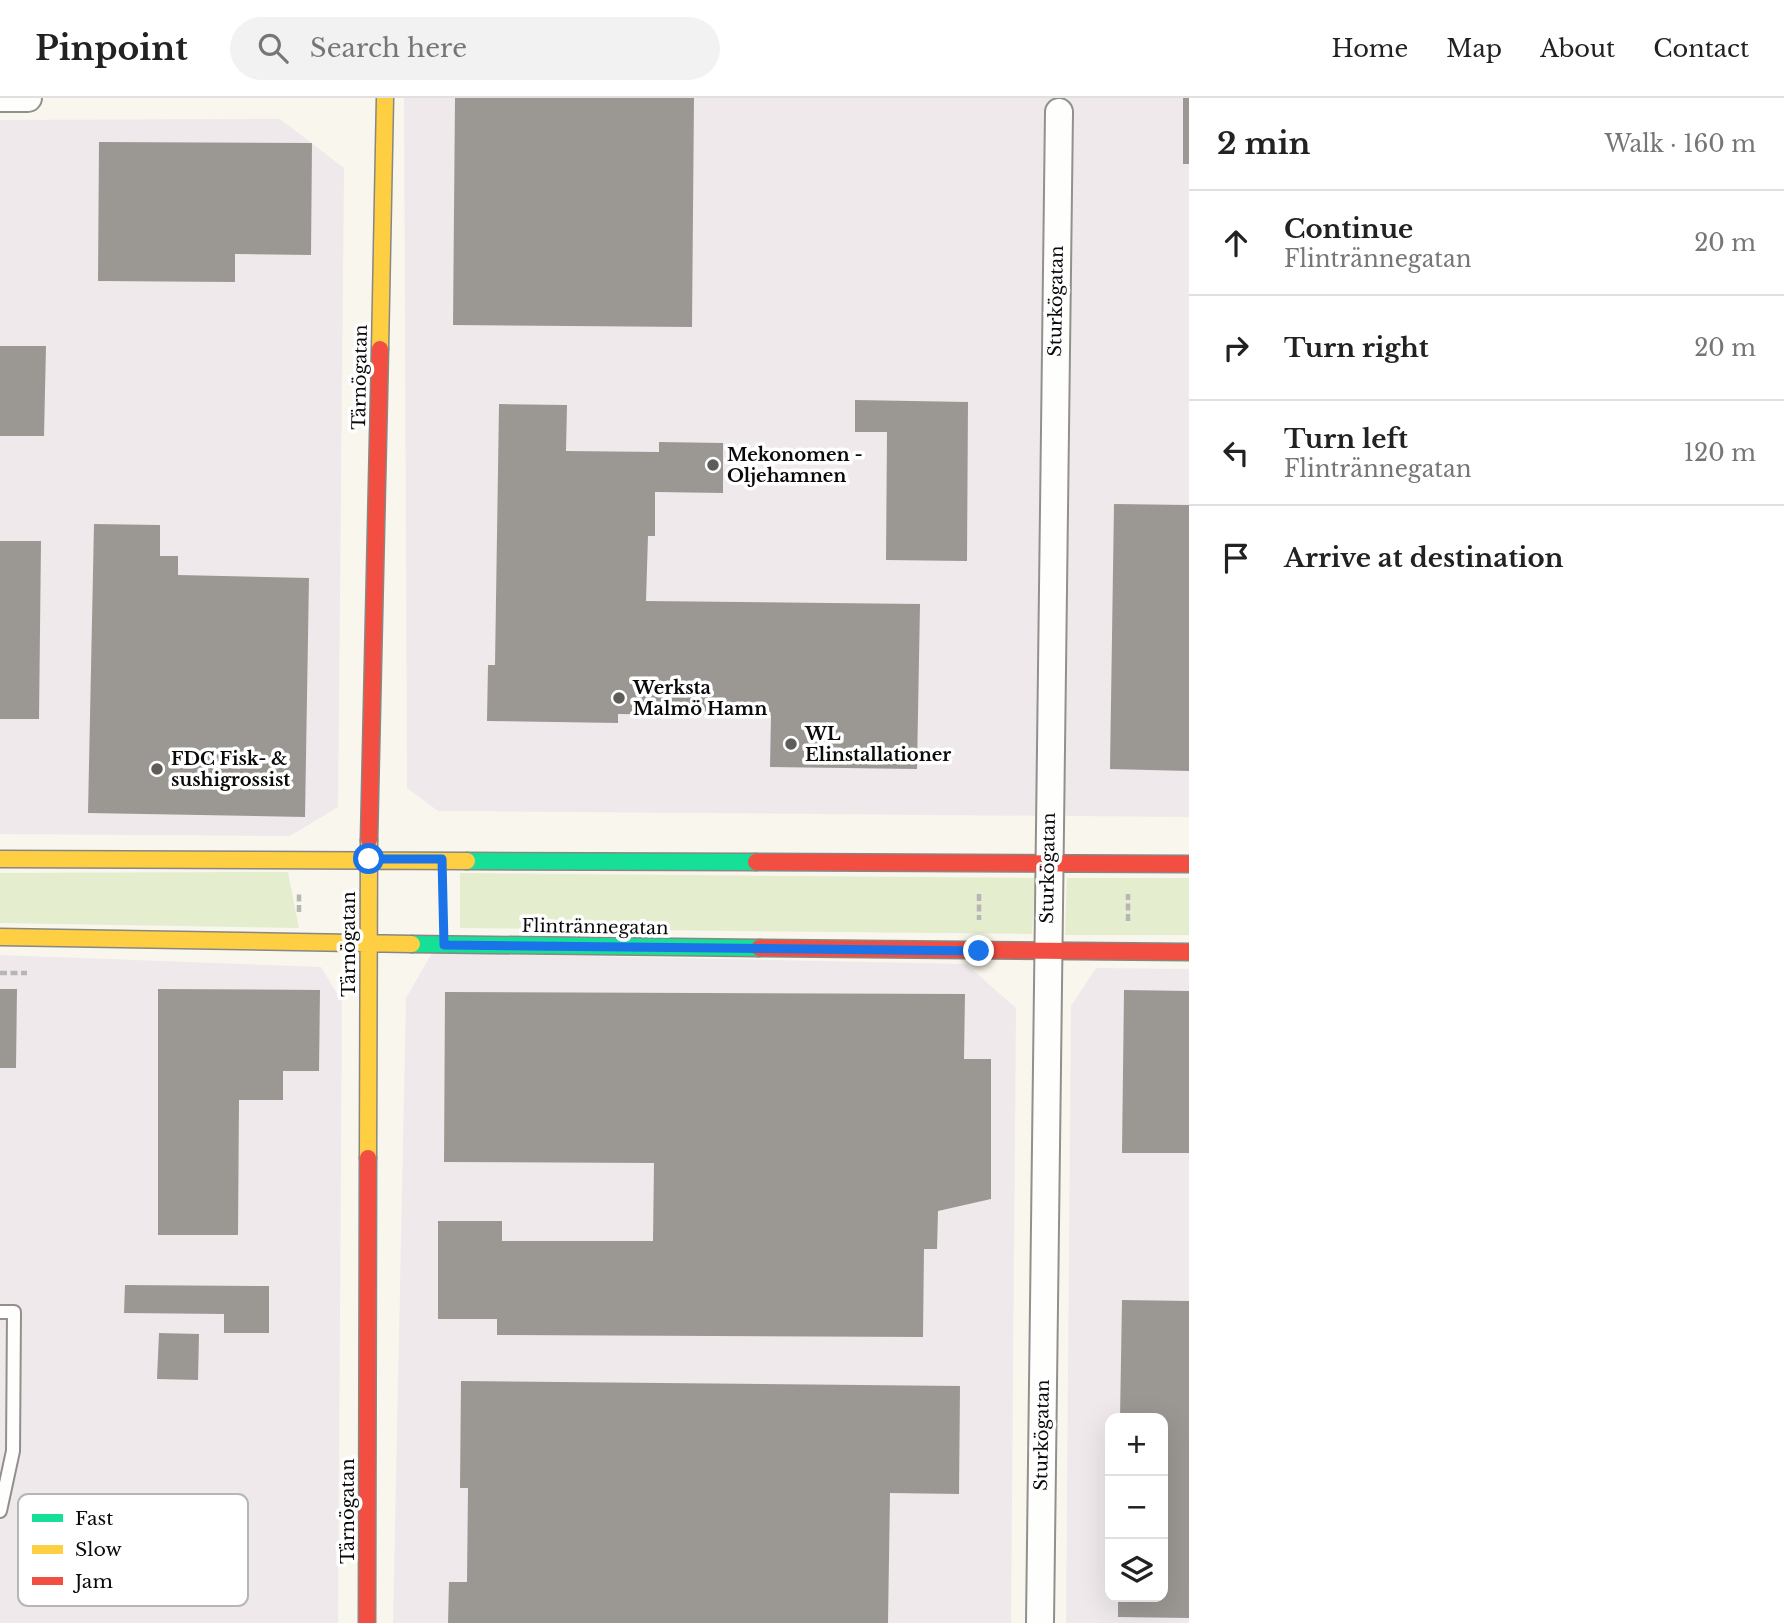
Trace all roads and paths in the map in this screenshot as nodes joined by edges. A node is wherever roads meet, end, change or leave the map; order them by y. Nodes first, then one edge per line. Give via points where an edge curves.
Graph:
1 (0, 98) edge
2 (28, 98) edge
3 (385, 98) edge
4 (1059, 112) dead end
5 (0, 859) edge
6 (299, 859) junction
7 (369, 859) junction
8 (442, 859) junction
9 (979, 864) junction
10 (1048, 864) junction
11 (1128, 864) junction
12 (1189, 864) edge
13 (0, 937) edge
14 (299, 941) junction
15 (368, 942) junction
16 (444, 945) junction
17 (979, 951) junction
18 (1047, 952) junction
19 (1128, 952) junction
20 (1189, 952) edge
21 (0, 1312) edge
22 (0, 1511) edge
23 (367, 1623) edge
24 (1040, 1623) edge

1 - 2 street
3 - 7 street, Tärnögatan
4 - 10 street, Sturkögatan
5 - 6 street
6 - 7 street
6 - 14 path
7 - 8 street
7 - 15 street, Tärnögatan
8 - 9 street
8 - 16 path
9 - 10 street
9 - 17 path
10 - 11 street
10 - 18 street, Sturkögatan
11 - 12 street
11 - 19 path
13 - 14 street, Flintrännegatan
14 - 15 street, Flintrännegatan
15 - 16 street, Flintrännegatan
15 - 23 street, Tärnögatan
16 - 17 street, Flintrännegatan
17 - 18 street, Flintrännegatan
18 - 19 street, Flintrännegatan
18 - 24 street, Sturkögatan
19 - 20 street, Flintrännegatan
21 - 22 lane via 14,1312 13,1451

